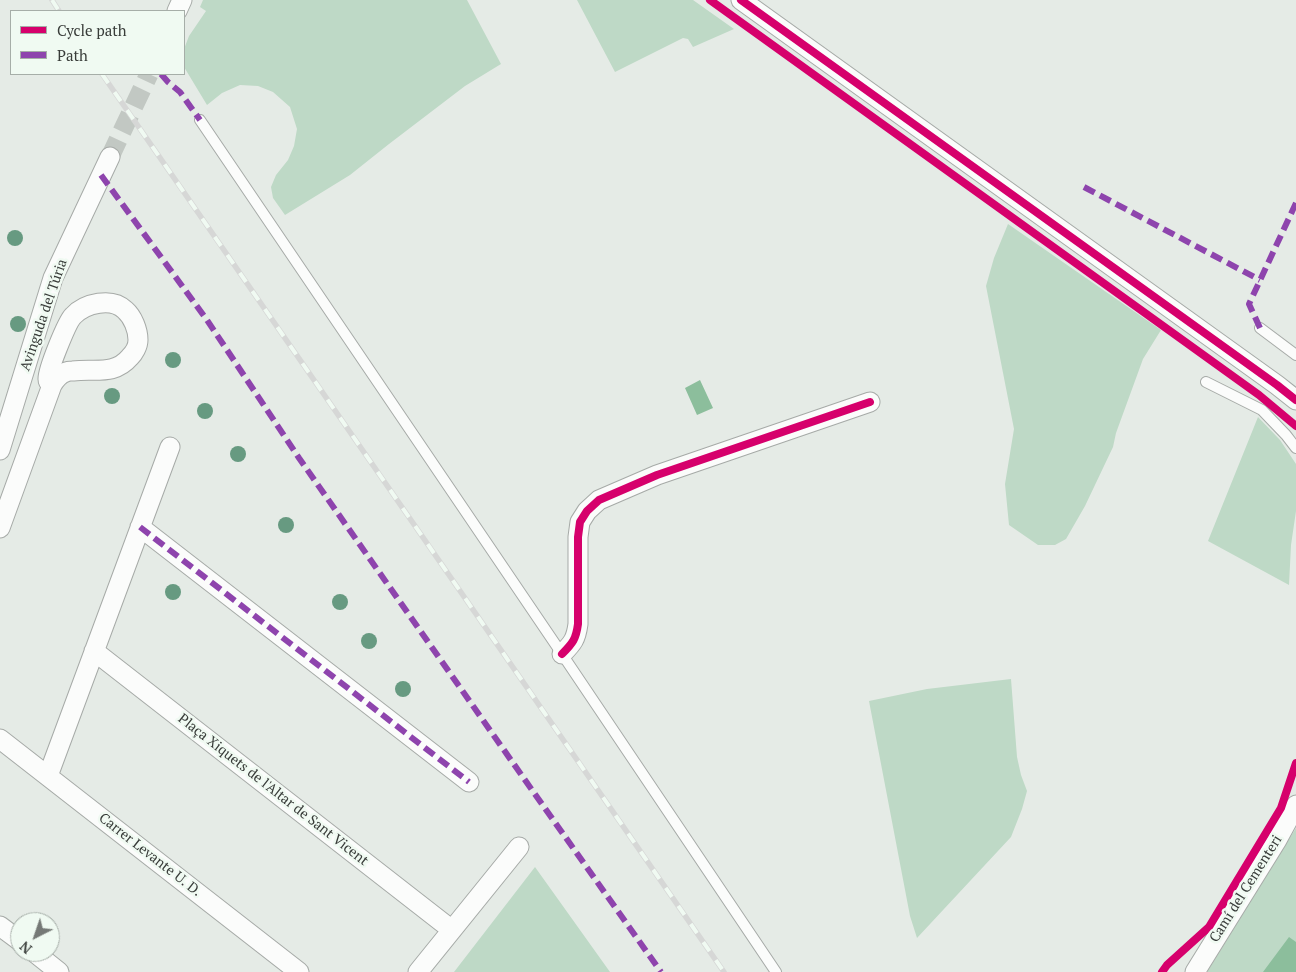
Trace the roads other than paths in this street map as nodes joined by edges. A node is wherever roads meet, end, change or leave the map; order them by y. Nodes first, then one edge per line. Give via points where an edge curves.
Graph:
1 (741, 0) edge
2 (200, 120) dead end
3 (110, 157) tunnel mouth
4 (1260, 328) dead end
5 (1296, 355) edge
6 (1206, 382) dead end
7 (52, 385) junction
8 (1296, 400) edge
9 (870, 402) dead end
10 (170, 447) dead end
11 (1296, 448) edge
12 (0, 450) edge
13 (0, 528) edge
14 (140, 528) junction
15 (94, 651) junction
16 (562, 654) junction
17 (0, 739) edge
18 (48, 776) junction
19 (469, 782) dead end
20 (1296, 805) edge
21 (519, 847) dead end
22 (0, 926) edge
23 (452, 930) junction
24 (10, 934) edge
25 (46, 962) edge
26 (59, 972) edge
27 (299, 972) edge
28 (418, 972) edge
29 (776, 972) edge
30 (1195, 972) edge

1 - 8 street
2 - 16 lane
3 - 12 street, Avinguda del Túria via 53,278
4 - 5 lane
6 - 11 lane via 1262,410
7 - 7 street via 66,372 101,371 124,364 138,344 138,333 126,310 107,302 90,306 73,316 50,370 48,379
7 - 13 street
9 - 16 street via 657,475 599,500 580,522 578,624 572,645
10 - 14 street
14 - 15 street
14 - 19 street
15 - 18 street
15 - 23 street, Plaça Xiquets de l'Altar de Sant Vicent
16 - 29 lane
17 - 18 street, Carrer Levante U. D.
18 - 27 street, Carrer Levante U. D.
20 - 30 street, Camí del Cementeri
21 - 23 street
22 - 24 street
23 - 28 street
25 - 26 street

